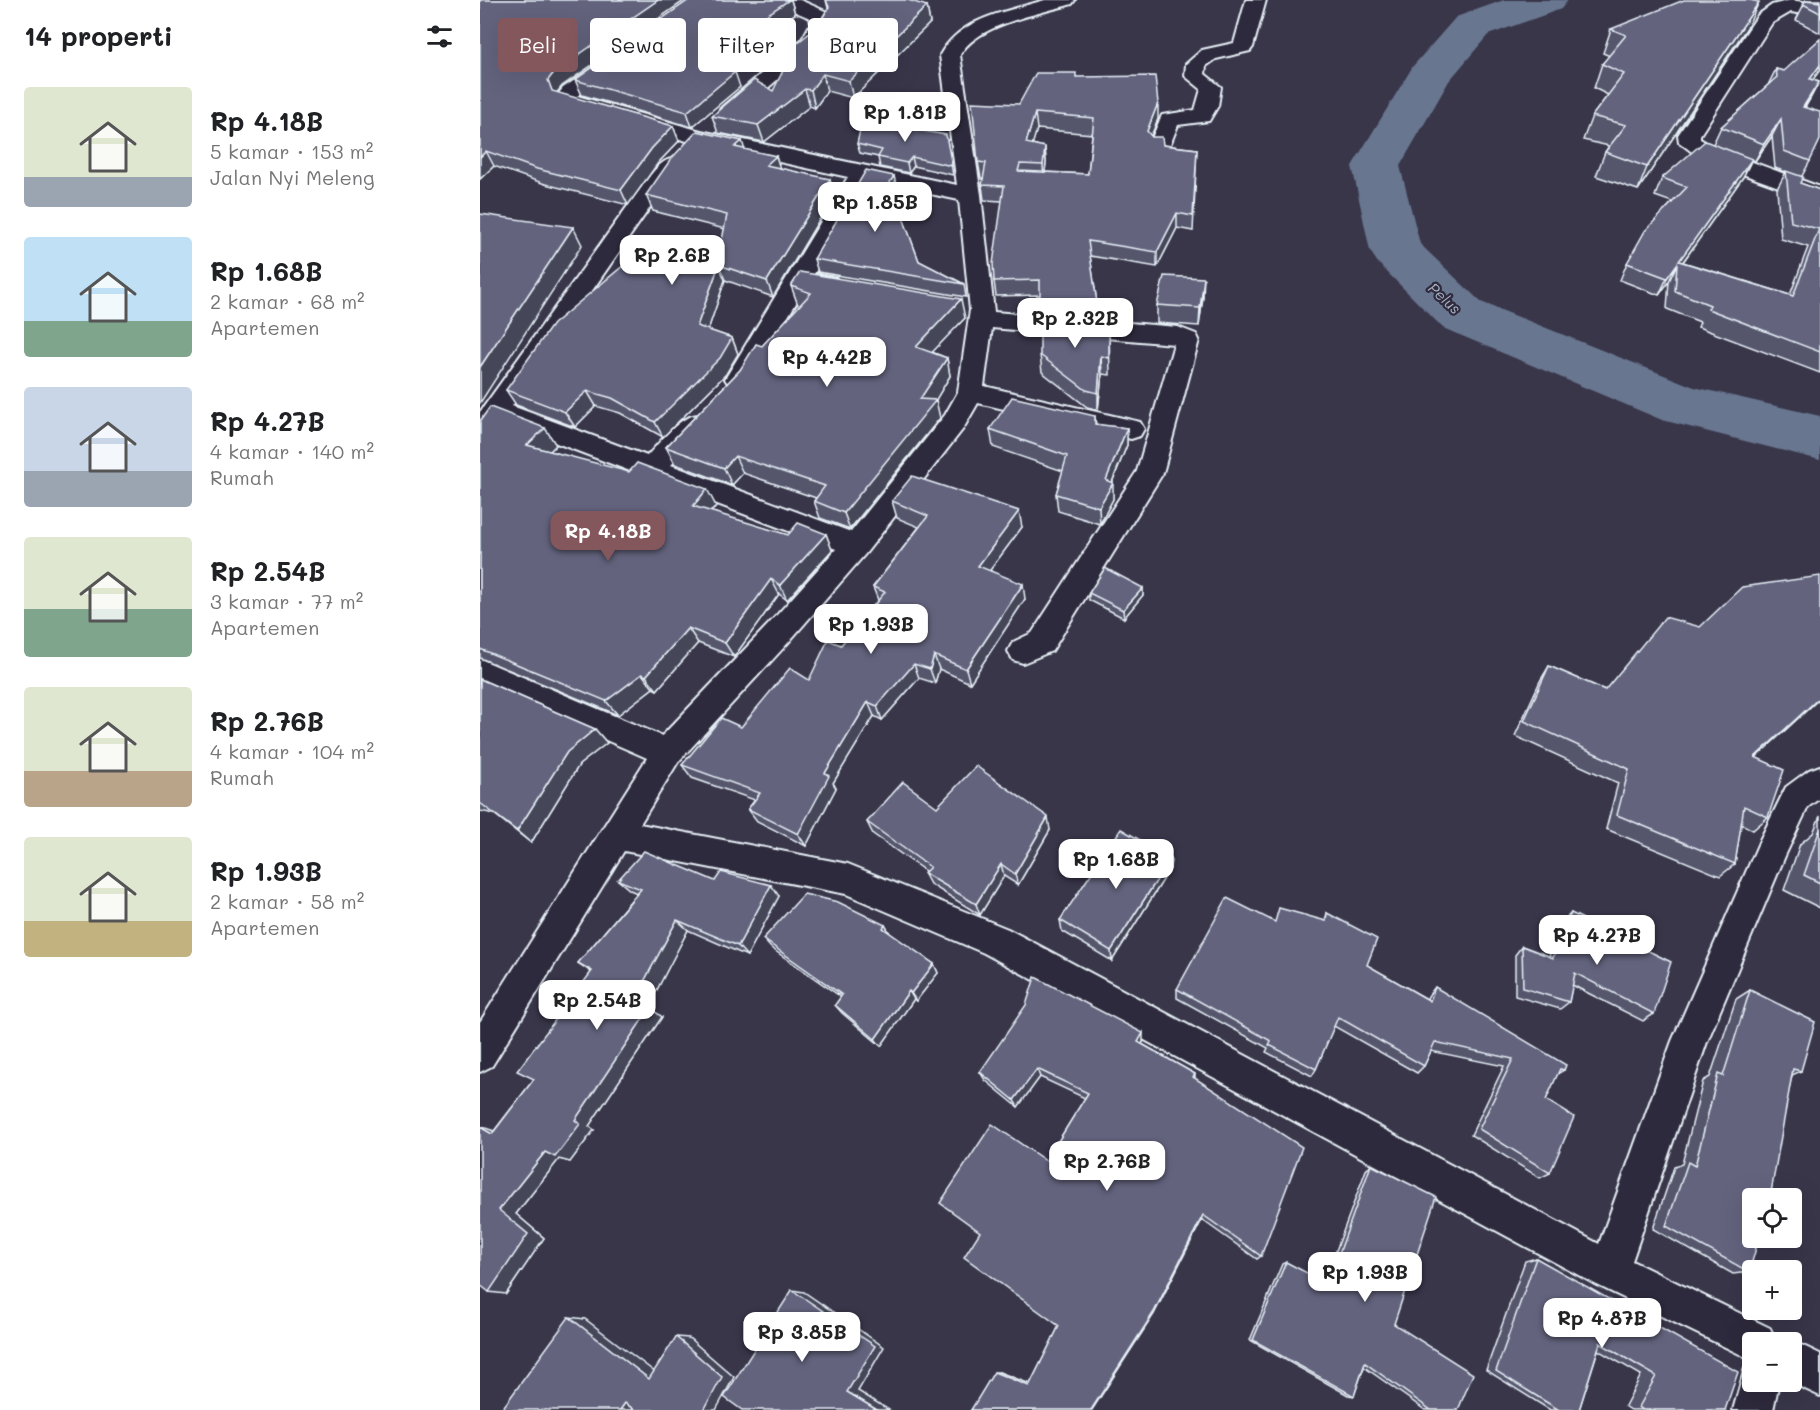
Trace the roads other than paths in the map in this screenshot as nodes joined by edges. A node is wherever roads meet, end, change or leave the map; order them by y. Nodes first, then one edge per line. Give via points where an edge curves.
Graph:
1 (784, 0) edge
2 (1065, 0) edge
3 (1256, 0) edge
4 (1794, 2) edge
5 (1820, 10) edge
6 (599, 72) edge
7 (697, 137) junction
8 (1160, 145) edge
9 (861, 174) junction
10 (960, 193) junction
11 (1820, 195) edge
12 (799, 279) junction
13 (856, 288) edge
14 (973, 311) junction
15 (971, 392) junction
16 (497, 410) junction
17 (1131, 429) dead end
18 (480, 432) edge
19 (652, 467) junction
20 (842, 540) junction
21 (1023, 651) dead end
22 (480, 672) edge
23 (649, 745) junction
24 (1820, 780) edge
25 (618, 835) junction
26 (480, 1054) edge
27 (1609, 1270) junction
28 (1742, 1335) edge
29 (1802, 1366) edge
30 (1820, 1376) edge
31 (1757, 1392) edge
32 (1753, 1410) edge

1 - 7 street via 818,15 821,23 817,33
2 - 10 street via 977,27 956,44 950,55
3 - 8 street via 1243,47 1209,54 1196,64 1194,76 1211,87 1205,112 1202,116 1169,120
4 - 5 street
4 - 11 street via 1765,19 1689,135 1690,142 1709,154
6 - 7 street via 570,92 567,100
7 - 9 street
7 - 16 street via 645,198
9 - 10 street
9 - 12 street
10 - 14 street
12 - 13 street
12 - 19 street via 755,354 717,402
14 - 15 street
14 - 21 street via 1187,340 1150,473 1042,642
15 - 17 street
15 - 20 street via 954,422
16 - 18 street
16 - 19 street
19 - 20 street
20 - 23 street via 777,635
22 - 23 street
23 - 25 street
24 - 27 street via 1797,797 1771,851 1690,1041
25 - 26 street
25 - 27 street via 848,879 996,941
27 - 28 street
29 - 30 street
31 - 32 street

